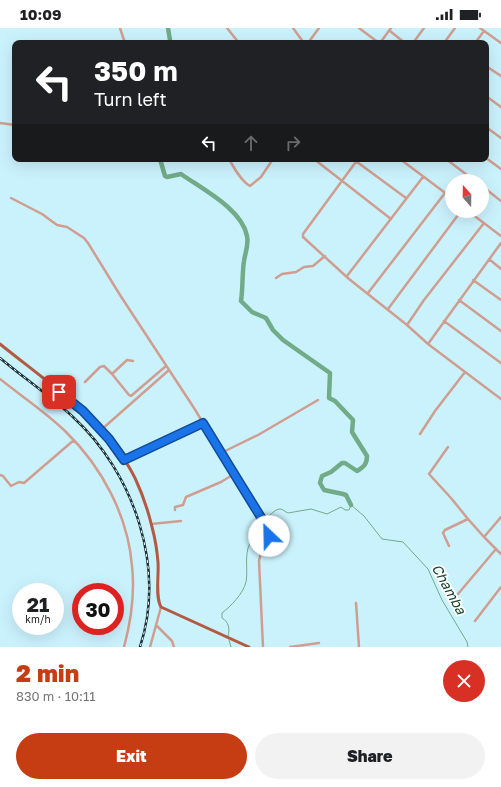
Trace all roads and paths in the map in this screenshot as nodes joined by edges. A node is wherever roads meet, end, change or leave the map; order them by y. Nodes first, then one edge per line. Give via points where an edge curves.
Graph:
1 (120, 28) edge
2 (227, 28) edge
3 (293, 28) edge
4 (319, 28) edge
5 (359, 28) edge
6 (424, 28) edge
7 (455, 28) edge
8 (480, 28) edge
9 (391, 29) edge
10 (484, 31) junction
11 (124, 40) edge
12 (237, 40) edge
13 (302, 40) edge
14 (310, 40) edge
15 (375, 40) edge
16 (382, 40) edge
17 (402, 40) edge
18 (414, 40) edge
19 (446, 40) edge
20 (477, 40) edge
21 (501, 43) edge
22 (489, 68) edge
23 (501, 76) edge
24 (489, 98) edge
25 (501, 107) edge
26 (0, 123) edge
27 (12, 125) edge
28 (489, 128) edge
29 (501, 138) edge
30 (489, 160) edge
31 (231, 162) edge
32 (271, 162) edge
33 (318, 162) edge
34 (356, 162) edge
35 (360, 162) edge
36 (404, 162) edge
37 (450, 162) edge
38 (501, 170) edge
39 (466, 174) edge
40 (423, 177) junction
41 (342, 180) junction
42 (489, 192) edge
43 (445, 193) joint
44 (10, 198) dead end
45 (406, 198) junction
46 (501, 201) edge
47 (392, 218) junction
48 (456, 218) edge
49 (477, 218) edge
50 (484, 223) junction
51 (501, 236) edge
52 (501, 243) edge
53 (325, 256) junction
54 (489, 259) junction
55 (501, 269) edge
56 (347, 276) junction
57 (276, 278) dead end
58 (473, 280) junction
59 (368, 293) junction
60 (459, 300) junction
61 (501, 300) edge
62 (388, 309) junction
63 (444, 320) junction
64 (408, 325) junction
65 (501, 331) edge
66 (0, 344) edge
67 (428, 344) junction
68 (133, 361) dead end
69 (501, 363) edge
70 (166, 366) junction
71 (169, 370) junction
72 (465, 372) junction
73 (112, 374) junction
74 (0, 379) edge
75 (85, 382) dead end
76 (501, 399) edge
77 (318, 400) dead end
78 (203, 423) junction
79 (101, 430) junction
80 (420, 434) dead end
81 (74, 440) junction
82 (448, 447) dead end
83 (221, 453) junction
84 (124, 460) junction
85 (234, 474) junction
86 (0, 475) edge
87 (175, 510) dead end
88 (501, 517) edge
89 (468, 519) junction
90 (181, 521) dead end
91 (151, 524) junction
92 (484, 537) junction
93 (449, 546) dead end
94 (496, 549) junction
95 (501, 554) edge
96 (501, 587) edge
97 (498, 590) junction
98 (501, 593) edge
99 (458, 594) dead end
100 (356, 603) dead end
101 (161, 607) junction
102 (475, 621) dead end
103 (157, 626) junction
104 (319, 643) dead end
105 (124, 647) edge
106 (150, 647) edge
107 (174, 647) edge
108 (249, 647) edge
109 (263, 647) edge
110 (290, 647) edge
111 (359, 647) edge

1 - 11 street
2 - 12 street
3 - 13 street
4 - 14 street
5 - 15 street
6 - 18 street
7 - 19 street
8 - 10 street
9 - 16 street
9 - 17 street
10 - 20 street
10 - 21 street
22 - 23 street
24 - 25 street
26 - 27 street
28 - 29 street
30 - 38 street
31 - 32 street via 250,186 261,177
33 - 41 street
34 - 41 street
35 - 45 street
36 - 40 street
37 - 39 street
40 - 43 street
40 - 45 street
41 - 47 street
41 - 53 street via 303,235
42 - 46 street
43 - 59 street
44 - 70 street via 84,238
45 - 47 street
47 - 56 street
48 - 62 street
49 - 50 street
50 - 51 street
50 - 64 street via 424,300
52 - 54 street
53 - 56 street
53 - 57 street via 313,266
54 - 55 street
54 - 58 street
56 - 59 street
58 - 60 street
58 - 61 street
59 - 62 street
60 - 63 street
60 - 65 street
62 - 64 street
63 - 67 street
63 - 69 street
64 - 67 street
66 - 79 main road via 83,411
67 - 72 street
68 - 73 street via 127,360
70 - 71 street
70 - 73 street via 131,396
71 - 78 street
71 - 79 street
72 - 76 street
72 - 80 street
73 - 75 street via 102,366
74 - 81 street
77 - 83 street via 258,436
78 - 83 street
78 - 84 street
79 - 84 main road
81 - 86 street via 24,483 19,482 11,486
81 - 105 street via 99,471 119,512 128,543 133,567 133,588 132,608
82 - 89 street via 429,474
83 - 85 street
84 - 91 main road via 135,478
85 - 87 street via 186,497 183,505 175,507
85 - 109 street via 267,527 269,536 259,561
88 - 92 street
89 - 92 street
89 - 93 street via 444,532
90 - 91 street
91 - 101 main road via 159,572 158,603
92 - 94 street
94 - 95 street
94 - 99 street
96 - 97 street
97 - 98 street
97 - 102 street
100 - 111 street
101 - 103 street
101 - 108 main road
103 - 106 street
103 - 107 street via 172,641
104 - 110 street

